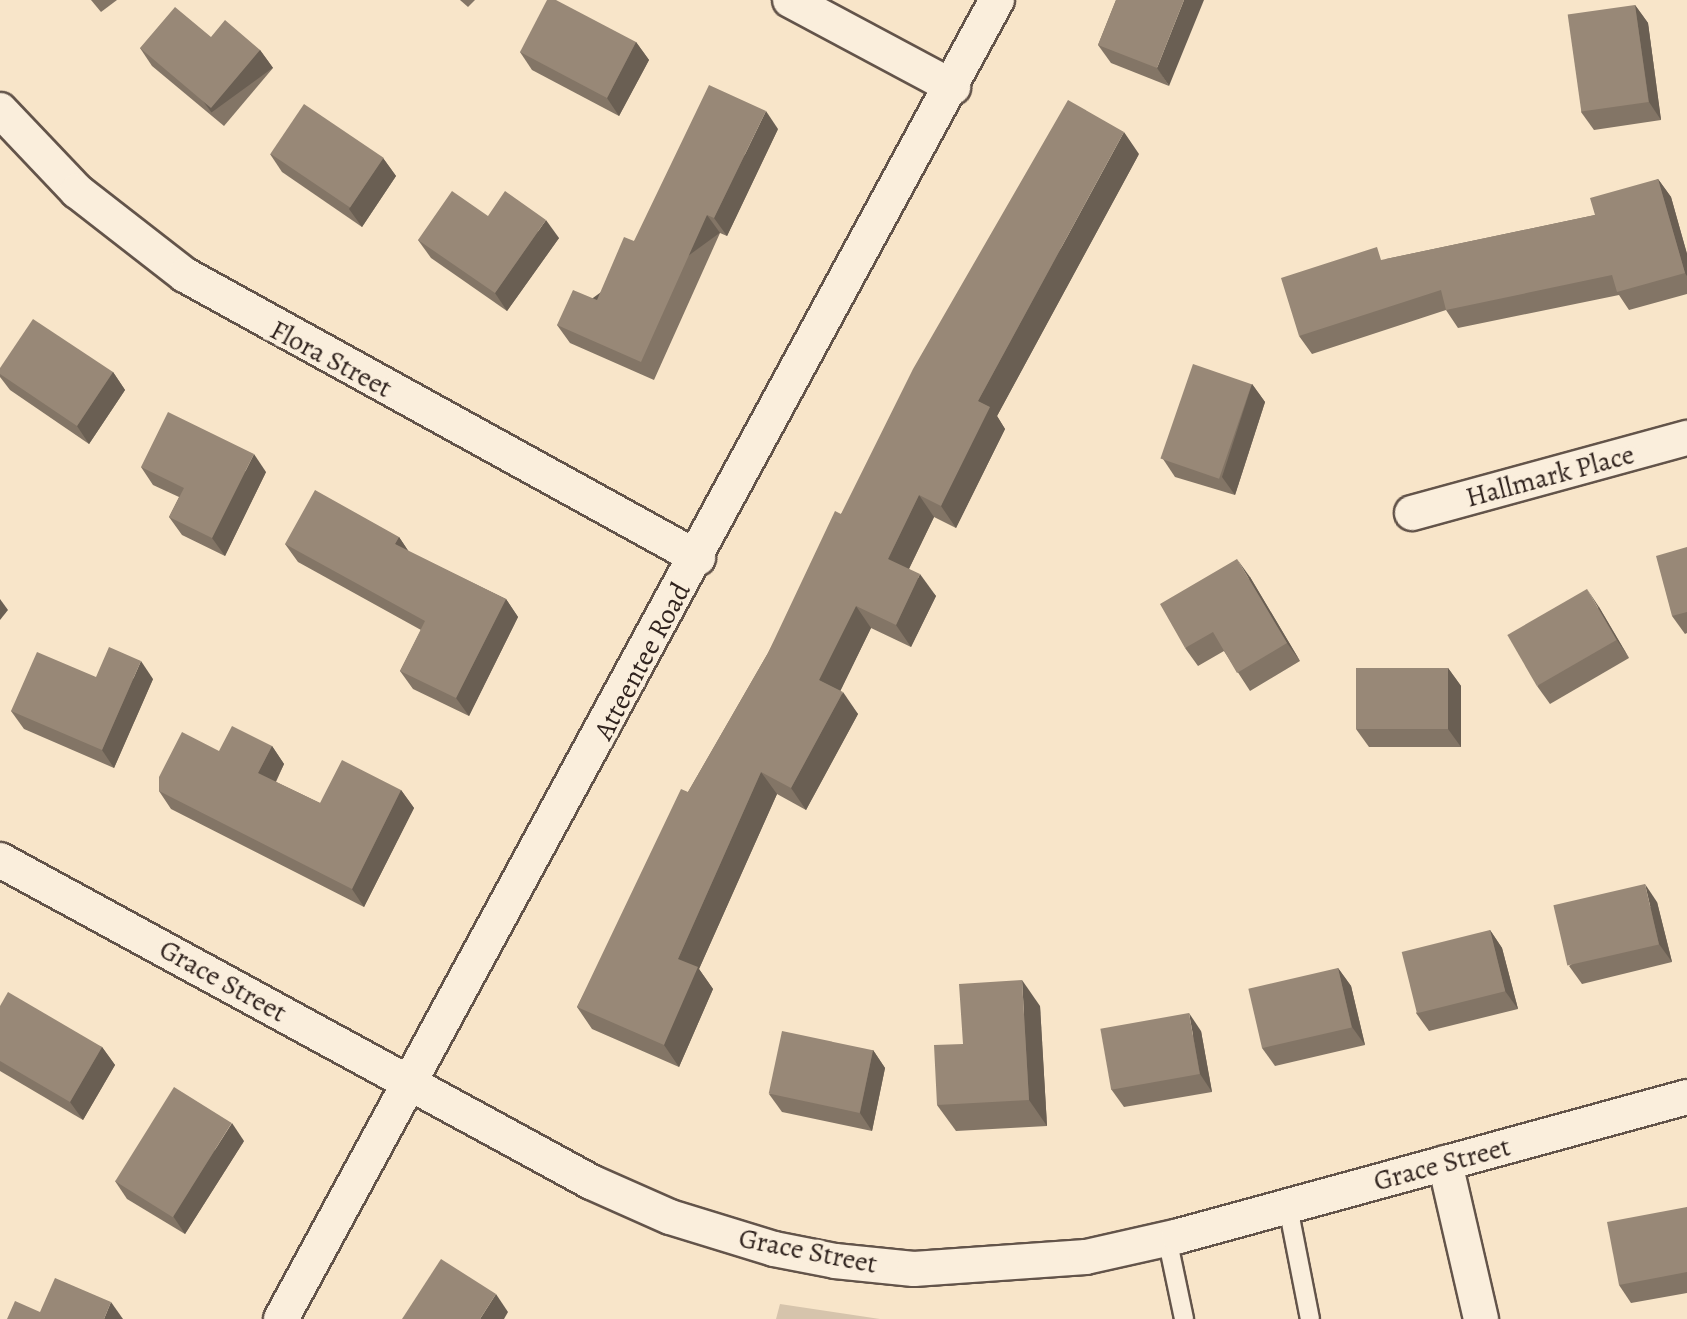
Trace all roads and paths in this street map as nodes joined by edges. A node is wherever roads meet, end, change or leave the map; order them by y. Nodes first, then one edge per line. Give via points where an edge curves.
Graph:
1 (790, 0) edge
2 (997, 0) edge
3 (953, 87) junction
4 (0, 110) edge
5 (1687, 438) edge
6 (1412, 513) dead end
7 (698, 558) junction
8 (0, 860) edge
9 (413, 1084) junction
10 (1687, 1097) edge
11 (1445, 1163) junction
12 (1288, 1207) junction
13 (1167, 1238) junction
14 (281, 1319) edge
15 (1184, 1319) edge
16 (1310, 1319) edge
17 (1481, 1319) edge

1 - 3 street
2 - 3 street, Atteentee Road
3 - 7 street, Atteentee Road
4 - 7 street, Flora Street via 77,191 185,275
5 - 6 street, Hallmark Place
7 - 9 street, Atteentee Road
8 - 9 street, Grace Street
9 - 13 street, Grace Street via 591,1182 670,1217 774,1249 914,1269 1086,1257
9 - 14 street, Atteentee Road
10 - 11 street, Grace Street
11 - 12 street, Grace Street
11 - 17 street
12 - 13 street, Grace Street
12 - 16 lane
13 - 15 lane

